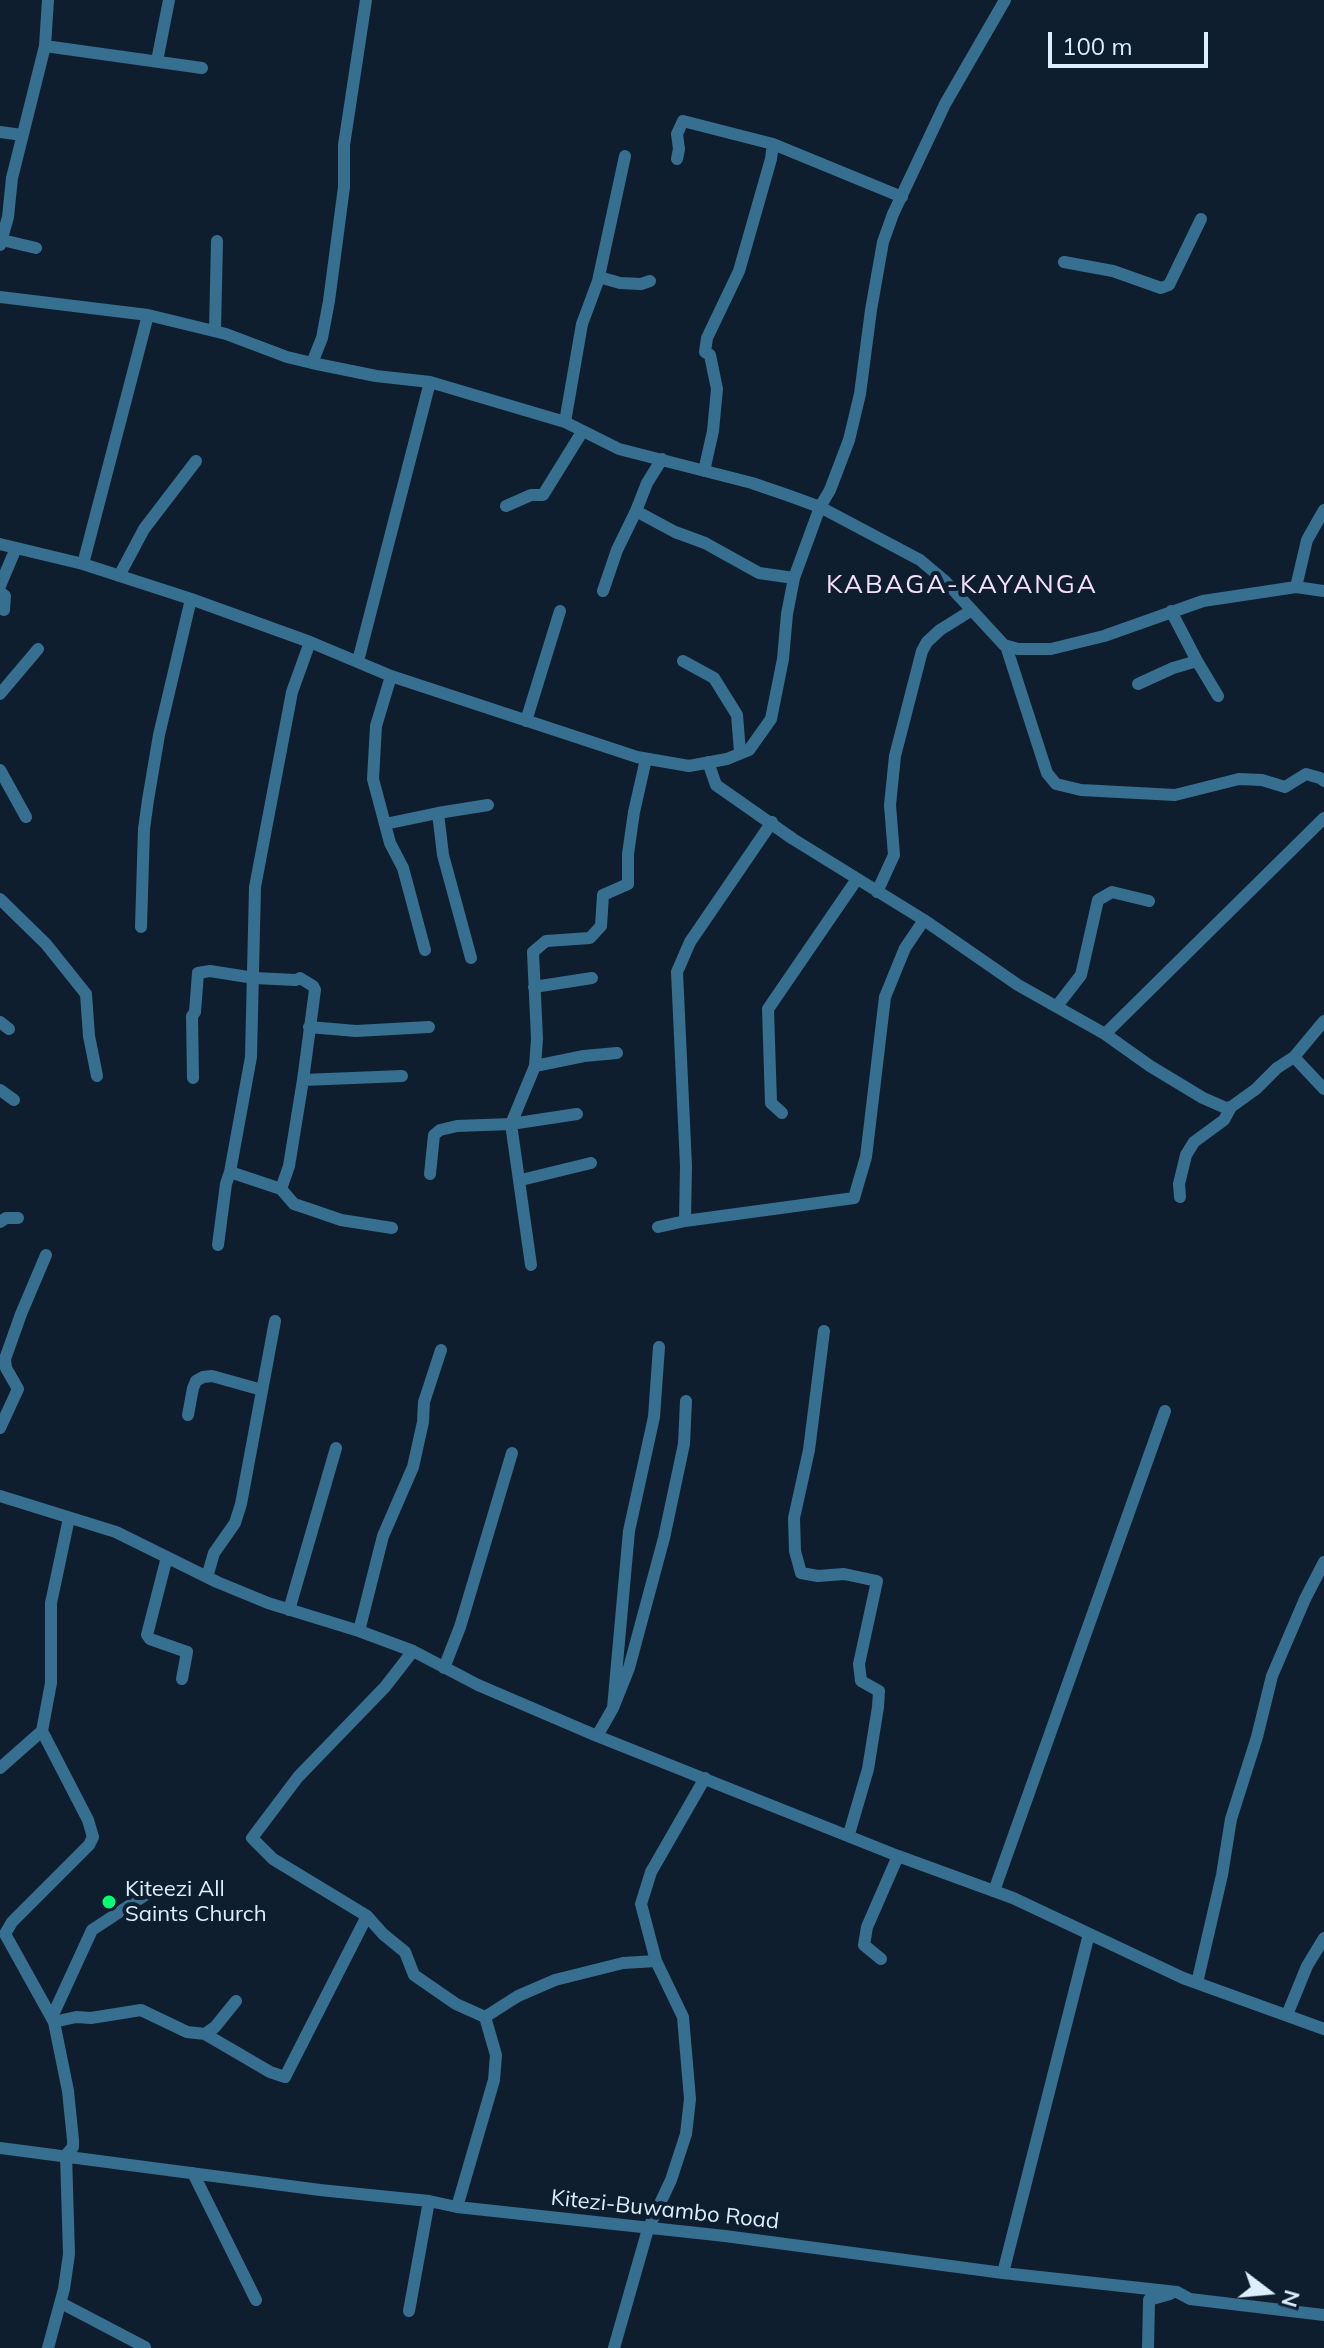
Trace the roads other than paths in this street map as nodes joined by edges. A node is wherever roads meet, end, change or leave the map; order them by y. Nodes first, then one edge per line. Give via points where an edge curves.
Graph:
1 (48, 0) edge
2 (169, 0) edge
3 (366, 0) edge
4 (1005, 0) edge
5 (45, 46) junction
6 (157, 61) junction
7 (202, 68) dead end
8 (0, 132) edge
9 (22, 135) junction
10 (773, 144) junction
11 (625, 156) dead end
12 (677, 159) dead end
13 (8, 168) edge
14 (902, 197) junction
15 (1201, 219) dead end
16 (217, 241) dead end
17 (1, 242) edge
18 (36, 248) dead end
19 (1064, 262) dead end
20 (599, 277) junction
21 (650, 281) dead end
22 (0, 297) edge
23 (148, 315) junction
24 (215, 331) junction
25 (312, 363) junction
26 (430, 382) junction
27 (565, 422) junction
28 (582, 432) junction
29 (662, 459) junction
30 (196, 461) dead end
31 (704, 471) junction
32 (506, 506) dead end
33 (820, 507) junction
34 (1324, 510) edge
35 (636, 511) junction
36 (0, 544) edge
37 (16, 548) junction
38 (83, 564) junction
39 (119, 576) junction
40 (794, 578) junction
41 (0, 586) edge
42 (1296, 587) junction
43 (603, 591) dead end
44 (1324, 591) edge
45 (0, 592) edge
46 (191, 599) junction
47 (4, 610) dead end
48 (972, 610) junction
49 (560, 611) dead end
50 (1171, 611) junction
51 (310, 642) junction
52 (1006, 646) junction
53 (38, 649) dead end
54 (358, 661) junction
55 (683, 661) dead end
56 (1197, 661) junction
57 (391, 676) junction
58 (1138, 684) dead end
59 (0, 694) edge
60 (1218, 696) dead end
61 (526, 721) junction
62 (740, 752) junction
63 (646, 759) junction
64 (708, 762) junction
65 (0, 770) edge
66 (1324, 781) edge
67 (488, 805) dead end
68 (438, 813) junction
69 (26, 817) dead end
70 (1324, 818) edge
71 (772, 822) junction
72 (385, 824) junction
73 (857, 879) junction
74 (877, 892) junction
75 (0, 899) edge
76 (1149, 901) dead end
77 (924, 920) junction
78 (141, 927) dead end
79 (425, 950) dead end
80 (471, 958) dead end
81 (254, 978) junction
82 (592, 978) dead end
83 (534, 987) junction
84 (1057, 1006) junction
85 (1324, 1021) edge
86 (309, 1027) junction
87 (429, 1027) dead end
88 (1105, 1034) junction
89 (617, 1053) dead end
90 (1294, 1057) junction
91 (535, 1066) junction
92 (97, 1076) dead end
93 (402, 1076) dead end
94 (193, 1078) dead end
95 (303, 1080) junction
96 (1324, 1089) edge
97 (0, 1090) edge
98 (14, 1100) dead end
99 (1231, 1107) junction
100 (782, 1113) dead end
101 (577, 1114) dead end
102 (511, 1124) junction
103 (591, 1163) dead end
104 (230, 1172) junction
105 (430, 1174) dead end
106 (521, 1180) junction
107 (281, 1189) junction
108 (1180, 1197) dead end
109 (18, 1218) dead end
110 (685, 1221) junction
111 (0, 1222) edge
112 (658, 1227) dead end
113 (392, 1228) dead end
114 (218, 1245) dead end
115 (46, 1255) dead end
116 (531, 1265) dead end
117 (275, 1321) dead end
118 (824, 1331) dead end
119 (659, 1347) dead end
120 (441, 1350) dead end
121 (262, 1390) junction
122 (686, 1401) dead end
123 (1165, 1411) dead end
124 (188, 1415) dead end
125 (0, 1428) edge
126 (336, 1448) dead end
127 (512, 1453) dead end
128 (0, 1496) edge
129 (69, 1518) junction
130 (167, 1557) junction
131 (1324, 1562) edge
132 (207, 1577) junction
133 (289, 1610) junction
134 (359, 1631) junction
135 (413, 1651) junction
136 (444, 1668) junction
137 (182, 1679) dead end
138 (613, 1708) junction
139 (42, 1731) junction
140 (597, 1736) junction
141 (0, 1768) edge
142 (705, 1778) junction
143 (849, 1834) junction
144 (898, 1856) junction
145 (153, 1890) dead end
146 (994, 1891) junction
147 (367, 1916) junction
148 (1089, 1934) junction
149 (1324, 1938) edge
150 (881, 1959) dead end
151 (656, 1961) junction
152 (1197, 1983) junction
153 (236, 2001) dead end
154 (1287, 2015) junction
155 (485, 2017) junction
156 (53, 2020) junction
157 (1324, 2029) edge
158 (205, 2034) junction
159 (0, 2148) edge
160 (66, 2155) junction
161 (193, 2173) junction
162 (429, 2201) junction
163 (457, 2207) junction
164 (648, 2229) junction
165 (1003, 2273) junction
166 (1177, 2292) junction
167 (256, 2300) dead end
168 (61, 2303) junction
169 (409, 2311) dead end
170 (1324, 2315) edge
171 (145, 2347) edge
172 (48, 2348) edge
173 (614, 2348) edge
174 (1148, 2348) edge

1 - 5 street
2 - 6 street
3 - 25 street via 344,145 344,187 329,301
4 - 14 street via 945,104
5 - 6 street
5 - 9 street
6 - 7 street
8 - 9 street
9 - 13 street
10 - 12 street via 683,121
10 - 14 street
10 - 31 street via 739,271 707,338 705,352 717,389
11 - 20 street
13 - 17 street via 8,217
14 - 33 street via 883,242 849,440
15 - 19 street via 1169,285 1161,288
16 - 24 street
17 - 18 street
20 - 21 street via 620,283
20 - 27 street via 582,324
22 - 23 street
23 - 24 street
23 - 38 street
24 - 25 street
25 - 26 street
26 - 27 street
26 - 54 street
27 - 28 street
28 - 29 street via 619,449
28 - 32 street via 543,495
29 - 31 street
29 - 35 street
30 - 39 street via 144,529
31 - 33 street
33 - 40 street
33 - 48 street via 920,560
34 - 42 street via 1307,540
35 - 40 street via 759,573
35 - 43 street
36 - 37 street
37 - 38 street
37 - 41 street
38 - 39 street
39 - 46 street
40 - 62 street via 777,700 762,732 749,750
42 - 44 street
42 - 50 street
45 - 47 street via 5,596
46 - 51 street
46 - 78 street via 148,800
48 - 52 street
48 - 74 street via 940,630 922,651 895,756 890,805 894,855
49 - 61 street
50 - 52 street via 1051,649
50 - 56 street
51 - 54 street
51 - 81 street via 292,692 259,859 253,905
52 - 66 street via 1047,773 1056,784 1164,795 1239,779 1278,787 1306,774
53 - 59 street
54 - 57 street
55 - 62 street via 714,678 722,690 737,715
56 - 58 street
56 - 60 street
57 - 61 street
57 - 72 street via 376,726 373,761
61 - 63 street
62 - 64 street
63 - 64 street via 689,766
63 - 83 street via 634,812 628,884 603,895 601,926 590,938 546,941 533,952
64 - 71 street via 716,785
65 - 69 street
67 - 68 street
68 - 72 street
68 - 80 street via 443,855
70 - 88 street
71 - 73 street
71 - 110 street via 690,942 677,972
72 - 79 street
73 - 74 street
73 - 100 street via 768,1009 771,1103
74 - 77 street
75 - 92 street via 86,994
76 - 84 street via 1112,892 1098,900 1081,975
77 - 84 street
77 - 110 street via 905,948 885,997 866,1157 854,1198
81 - 86 street via 309,982 315,990
81 - 94 street via 198,973
81 - 104 street via 251,1057
82 - 83 street
83 - 91 street
84 - 88 street
85 - 90 street
86 - 87 street
86 - 95 street
88 - 99 street via 1203,1098
89 - 91 street
90 - 96 street
90 - 99 street
91 - 102 street
93 - 95 street
95 - 107 street
97 - 98 street
99 - 108 street via 1186,1155
101 - 102 street
102 - 105 street via 436,1132
102 - 106 street
103 - 106 street
104 - 107 street
104 - 114 street
106 - 116 street
107 - 113 street via 294,1204 341,1220
109 - 111 street
110 - 112 street
115 - 125 street via 5,1359 18,1389
117 - 121 street
118 - 143 street via 809,1450 794,1518 795,1551 801,1573 877,1581 859,1664 861,1681 879,1691 878,1707 868,1769
119 - 138 street via 654,1417 629,1531
120 - 134 street via 424,1402 413,1467 383,1536
121 - 124 street via 203,1377 193,1388
121 - 132 street via 241,1504
122 - 138 street via 684,1444 664,1538
123 - 146 street
126 - 133 street
127 - 136 street
128 - 129 street
129 - 130 street via 116,1532
129 - 139 street via 51,1603 51,1683
130 - 132 street
130 - 137 street via 147,1635 187,1652
131 - 152 street via 1272,1676 1231,1819
132 - 133 street
133 - 134 street
134 - 135 street
135 - 136 street
135 - 147 street via 298,1777 252,1838 273,1859
136 - 140 street
138 - 140 street
139 - 141 street
139 - 156 street via 93,1837 5,1934
140 - 142 street
142 - 143 street
142 - 151 street via 651,1872 641,1904
143 - 144 street
144 - 146 street
144 - 150 street via 864,1945
145 - 156 street via 92,1930
146 - 148 street
147 - 155 street via 405,1952 414,1975
147 - 158 street via 285,2077
148 - 152 street
148 - 165 street
149 - 154 street
151 - 155 street via 623,1963 555,1980
151 - 164 street via 683,2017 690,2099 686,2134
152 - 154 street
153 - 158 street
154 - 157 street
155 - 163 street via 496,2055 494,2080
156 - 158 street via 141,2010 187,2032
156 - 160 street via 73,2140
159 - 160 street, Kitezi-Buwambo Road
160 - 161 street, Kitezi-Buwambo Road
160 - 168 street via 69,2254
161 - 162 street, Kitezi-Buwambo Road
161 - 167 street
162 - 163 street, Kitezi-Buwambo Road
162 - 169 street
163 - 164 street, Kitezi-Buwambo Road
164 - 165 street, Kitezi-Buwambo Road
164 - 173 street
165 - 166 street, Kitezi-Buwambo Road
166 - 170 street, Kitezi-Buwambo Road via 1190,2299
166 - 174 street via 1149,2300
168 - 171 street
168 - 172 street

